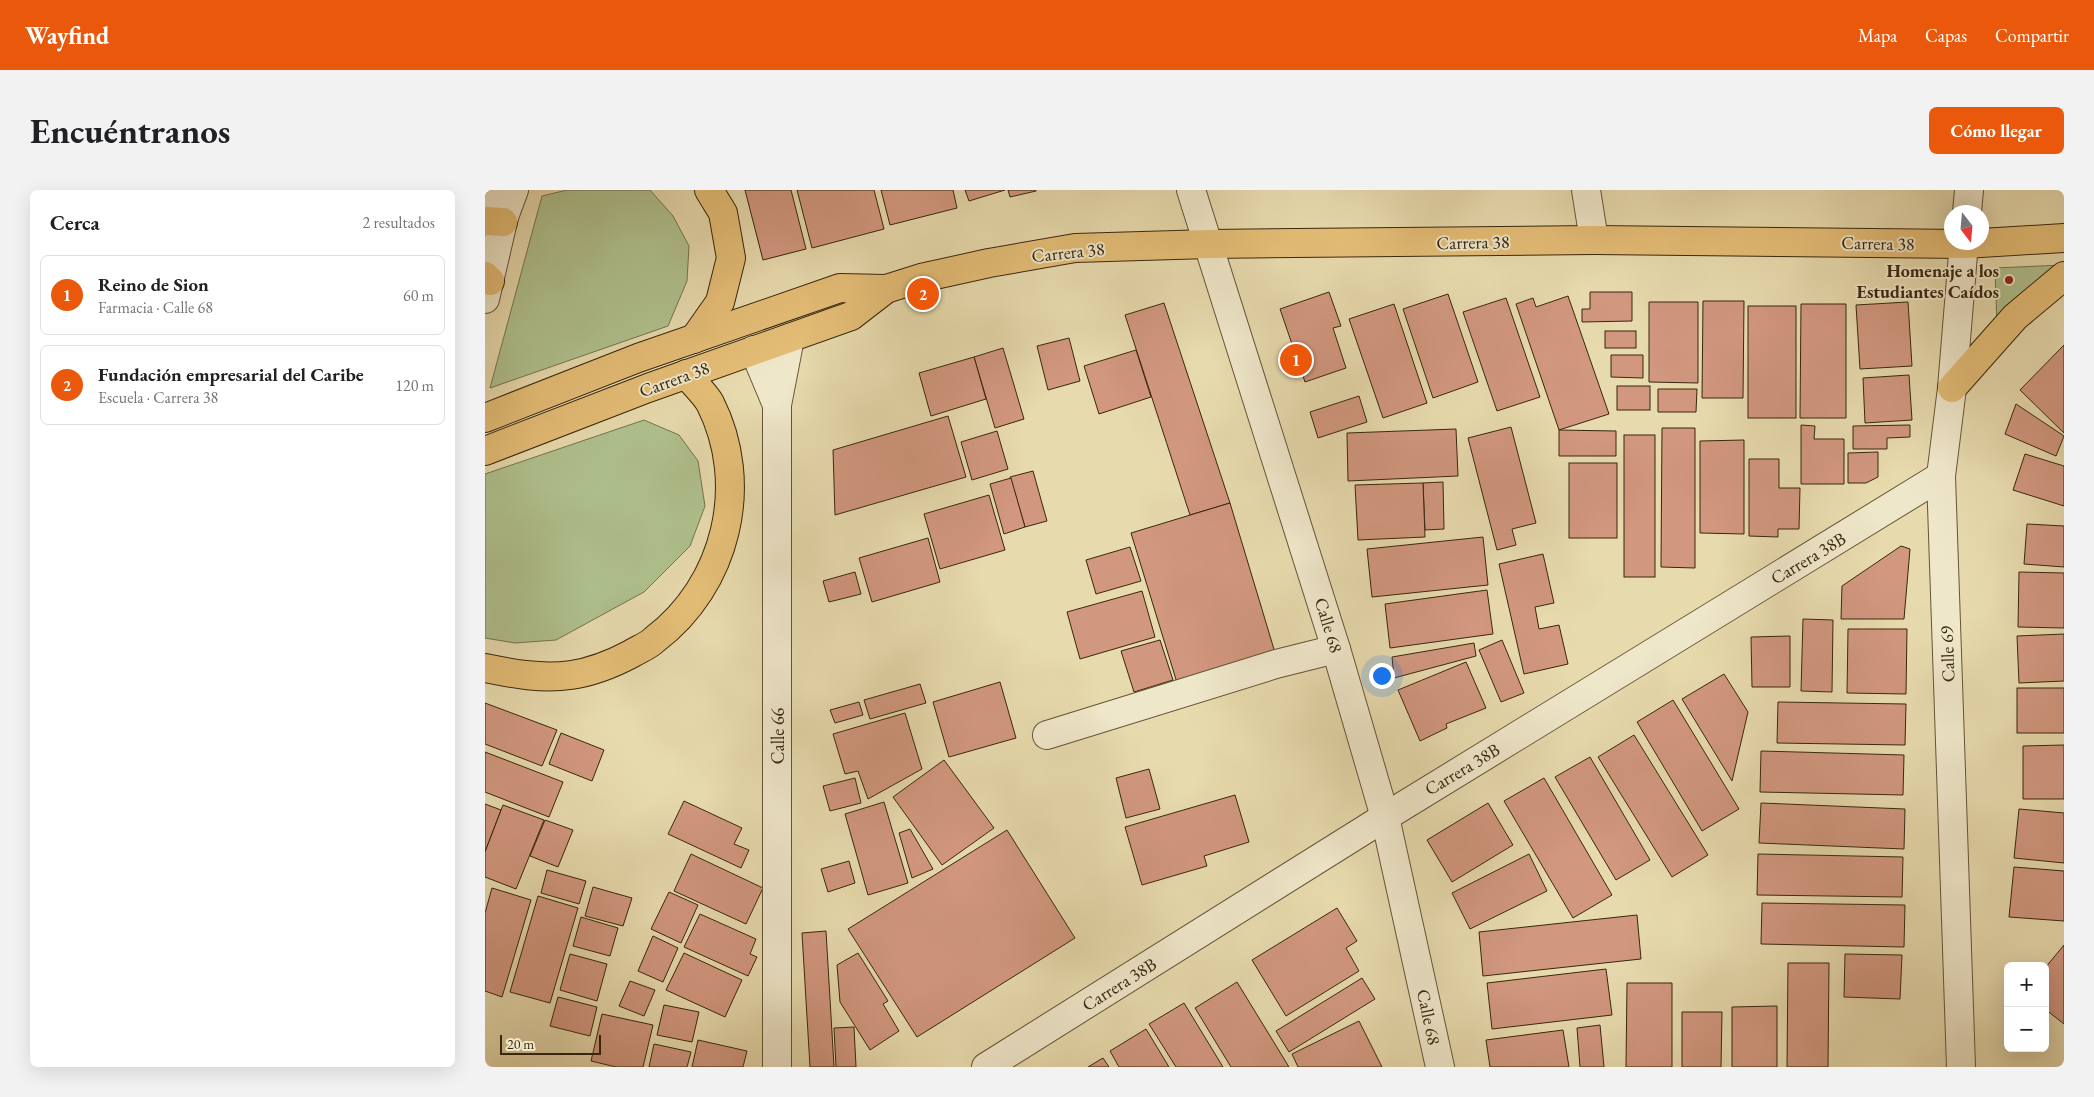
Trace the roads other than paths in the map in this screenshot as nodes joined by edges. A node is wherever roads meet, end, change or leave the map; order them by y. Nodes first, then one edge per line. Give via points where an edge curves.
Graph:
1 (514, 190) edge
2 (709, 190) edge
3 (1191, 190) edge
4 (1586, 190) edge
5 (1969, 190) edge
6 (485, 193) edge
7 (1968, 205) edge
8 (497, 220) edge
9 (2064, 238) edge
10 (1594, 240) junction
11 (1989, 242) edge
12 (1944, 243) edge
13 (1209, 244) junction
14 (1963, 250) edge
15 (2064, 276) edge
16 (487, 286) edge
17 (886, 289) junction
18 (789, 338) junction
19 (694, 339) junction
20 (754, 350) junction
21 (685, 374) junction
22 (1952, 388) junction
23 (777, 405) junction
24 (485, 418) edge
25 (485, 451) edge
26 (1941, 476) junction
27 (1336, 649) junction
28 (485, 668) edge
29 (1047, 734) dead end
30 (1385, 817) junction
31 (777, 1067) edge
32 (986, 1067) edge
33 (1440, 1067) edge
34 (1961, 1067) edge

1 - 8 street
2 - 19 main road via 723,213 731,258 720,302
3 - 13 street, Calle 68
4 - 10 street
5 - 7 street
6 - 8 street
8 - 16 street
9 - 11 main road, Carrera 38
10 - 12 main road, Carrera 38
10 - 13 main road, Carrera 38
13 - 17 main road, Carrera 38 via 1075,248 960,269
13 - 27 street, Calle 68
14 - 22 street, Calle 69
15 - 22 main road via 2015,317
17 - 18 main road, Carrera 38 via 851,316
17 - 19 main road, Carrera 38 via 840,288
18 - 20 main road, Carrera 38
18 - 23 street, Calle 66
19 - 24 main road, Carrera 38
20 - 21 main road, Carrera 38
20 - 23 street, Calle 66
21 - 25 main road, Carrera 38
21 - 28 main road via 709,402 725,443 731,487 726,531 711,573 686,610 654,641 615,662 572,675 527,677
22 - 26 street, Calle 69
23 - 31 street, Calle 66
26 - 30 street, Carrera 38B
26 - 34 street, Calle 69
27 - 29 street via 1276,664
27 - 30 street, Calle 68
30 - 32 street, Carrera 38B
30 - 33 street, Calle 68

